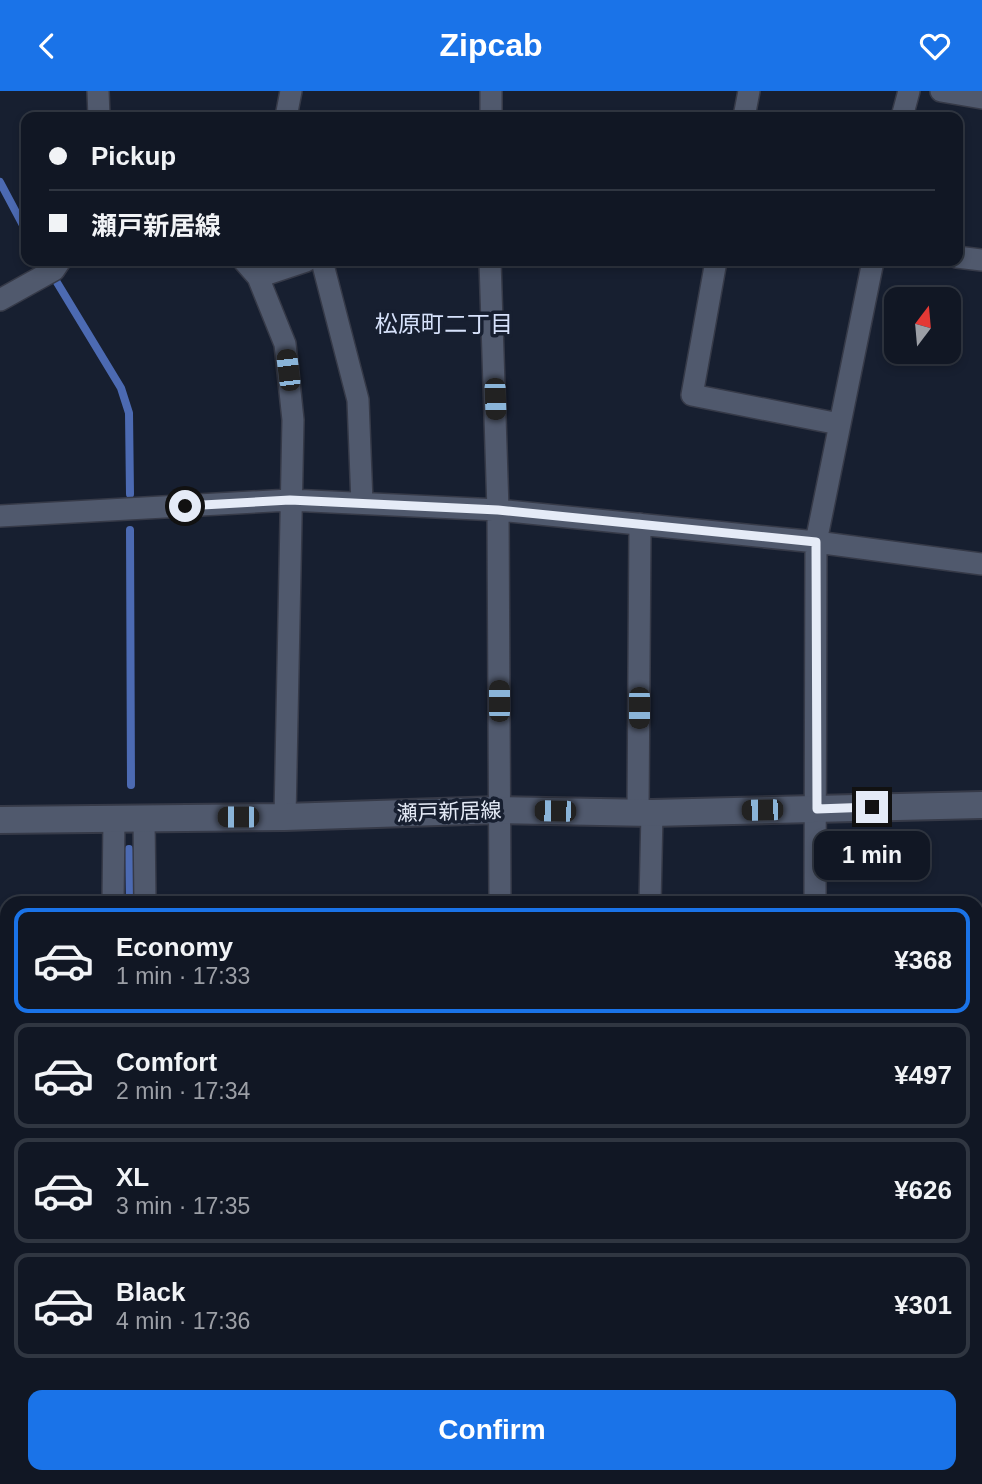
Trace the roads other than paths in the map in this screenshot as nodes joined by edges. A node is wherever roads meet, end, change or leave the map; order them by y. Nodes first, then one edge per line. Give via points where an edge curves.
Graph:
1 (98, 91) edge
2 (291, 91) edge
3 (491, 91) edge
4 (749, 91) edge
5 (909, 91) edge
6 (941, 91) edge
7 (982, 98) edge
8 (99, 112) edge
9 (287, 112) edge
10 (491, 112) edge
11 (745, 112) edge
12 (903, 112) edge
13 (963, 258) edge
14 (982, 260) edge
15 (248, 266) edge
16 (291, 266) edge
17 (323, 266) edge
18 (490, 266) edge
19 (715, 266) edge
20 (872, 266) edge
21 (52, 270) edge
22 (258, 277) junction
23 (0, 300) edge
24 (839, 423) junction
25 (290, 500) junction
26 (362, 503) junction
27 (498, 510) junction
28 (0, 516) edge
29 (640, 524) junction
30 (816, 542) junction
31 (982, 564) edge
32 (982, 805) edge
33 (817, 809) junction
34 (499, 810) junction
35 (645, 812) junction
36 (285, 817) junction
37 (144, 818) junction
38 (114, 819) junction
39 (0, 820) edge
40 (113, 896) edge
41 (145, 896) edge
42 (500, 896) edge
43 (650, 896) edge
44 (815, 896) edge

1 - 8 street
2 - 9 street
3 - 10 street
4 - 11 street
5 - 12 street
6 - 7 street
13 - 14 street
15 - 22 street
16 - 22 street
17 - 26 street via 358,400
18 - 27 street
19 - 24 street via 692,395
20 - 24 street
21 - 23 street
22 - 25 street via 285,344 293,420
24 - 30 street
25 - 26 street
25 - 28 street
25 - 36 street
26 - 27 street
27 - 29 street
27 - 34 street
29 - 30 street
29 - 35 street
30 - 31 street
30 - 33 street
32 - 33 street, 瀬戸新居線
33 - 35 street, 瀬戸新居線
33 - 44 street
34 - 35 street, 瀬戸新居線
34 - 36 street, 瀬戸新居線
34 - 42 street
35 - 43 street
36 - 37 street, 瀬戸新居線
37 - 38 street, 瀬戸新居線
37 - 41 street
38 - 39 street, 瀬戸新居線
38 - 40 street

